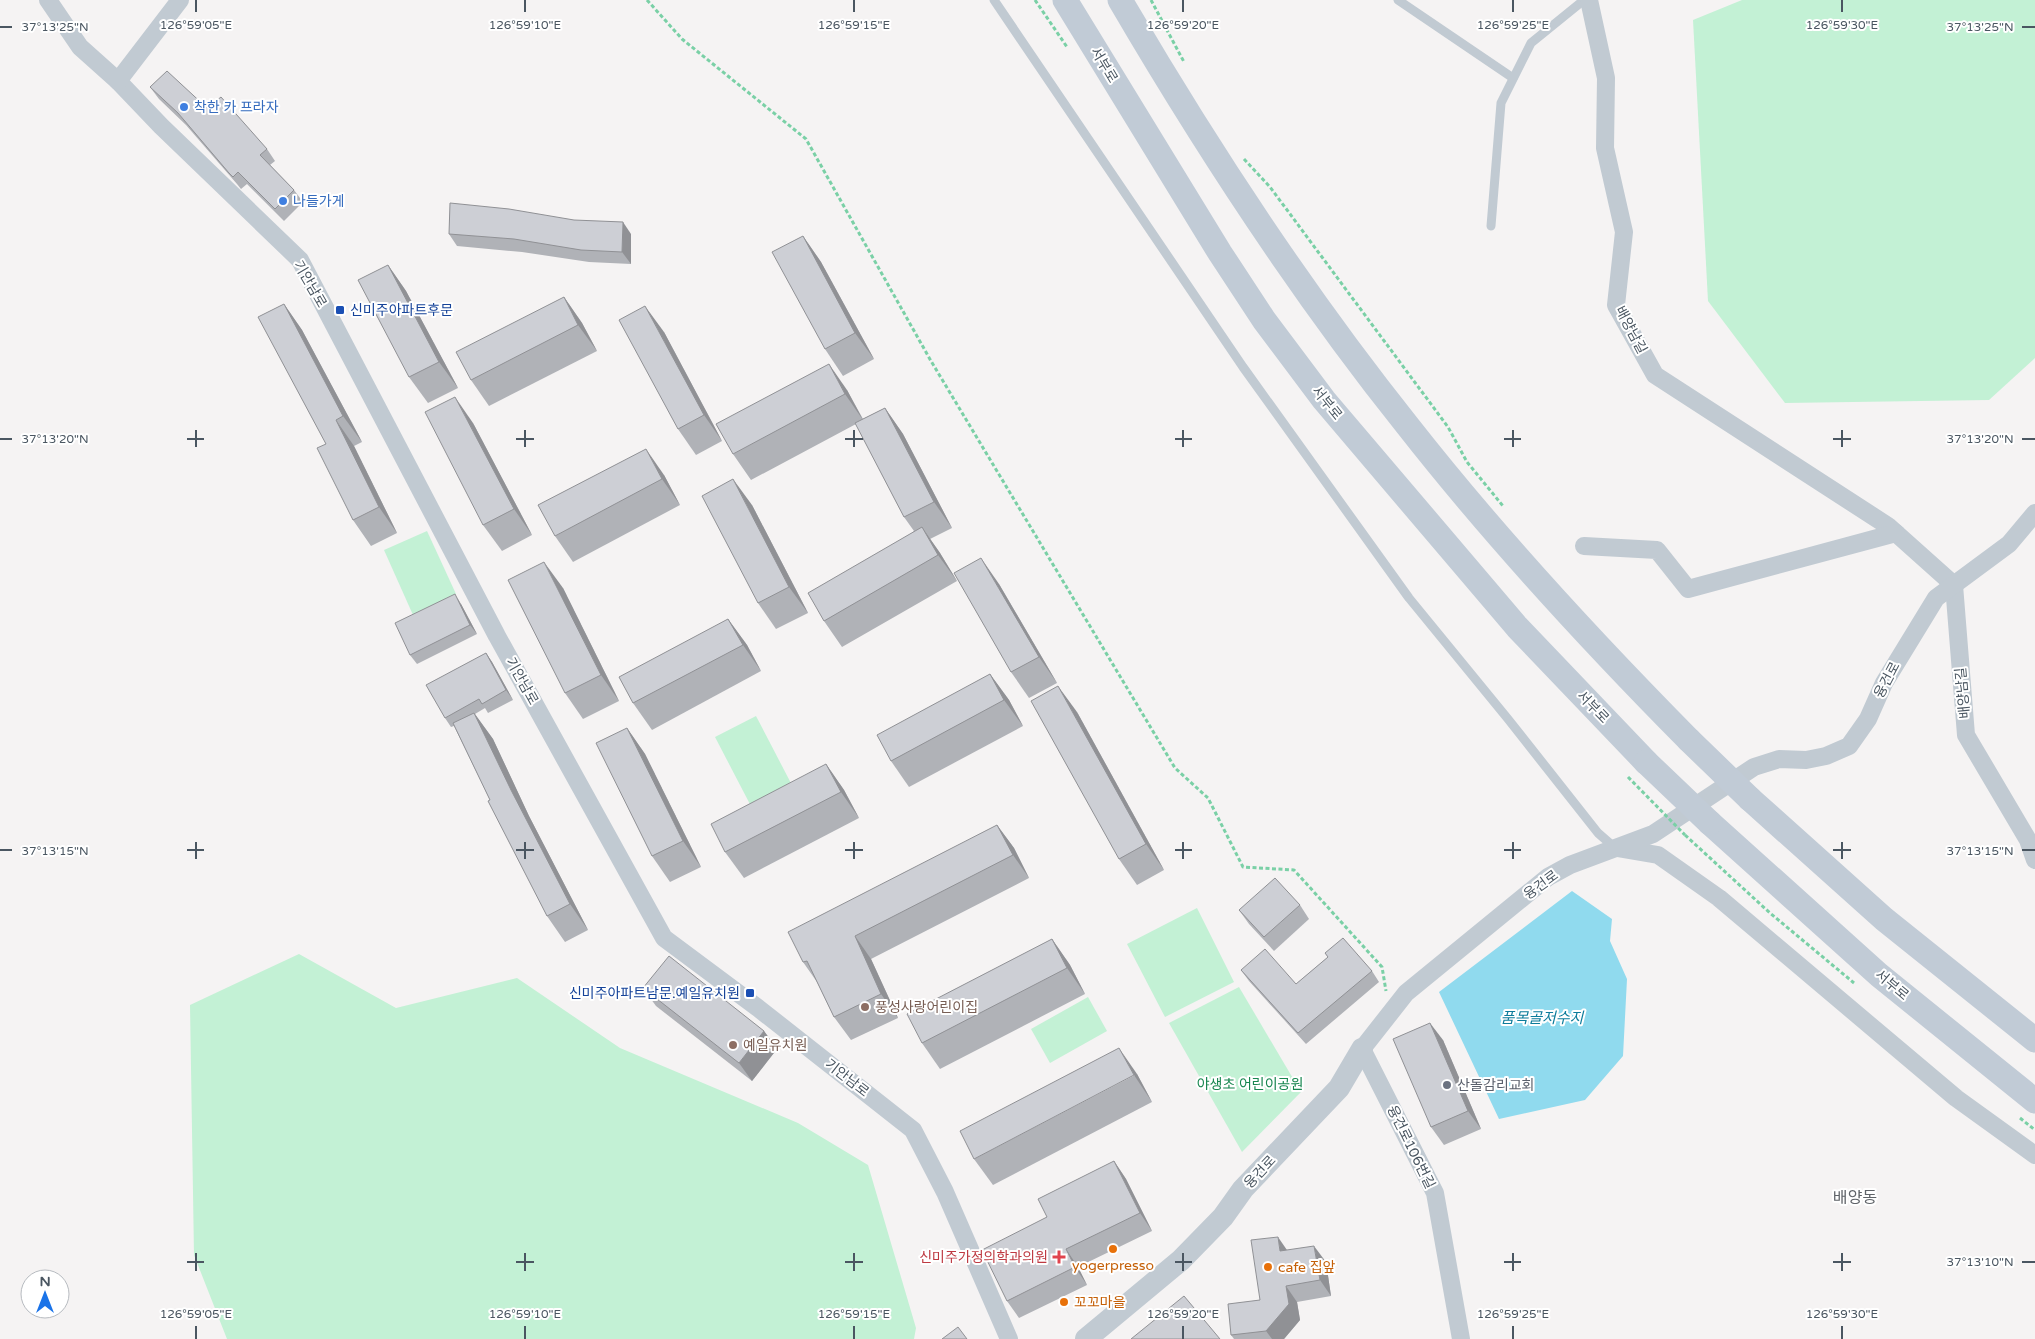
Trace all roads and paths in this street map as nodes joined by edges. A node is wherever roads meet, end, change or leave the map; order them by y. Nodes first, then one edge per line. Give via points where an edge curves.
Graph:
1 (48, 0) edge
2 (180, 0) edge
3 (647, 0) edge
4 (994, 0) edge
5 (1065, 0) edge
6 (1120, 0) edge
7 (1151, 0) edge
8 (1398, 0) edge
9 (1584, 0) edge
10 (1589, 0) edge
11 (1185, 64) dead end
12 (1513, 78) junction
13 (118, 81) junction
14 (1238, 152) dead end
15 (1491, 226) dead end
16 (1509, 512) dead end
17 (2035, 513) edge
18 (1896, 533) junction
19 (1584, 546) dead end
20 (1954, 585) junction
21 (1637, 770) junction
22 (1685, 835) dead end
23 (1614, 848) junction
24 (2035, 860) edge
25 (1390, 1013) junction
26 (2035, 1040) edge
27 (1362, 1049) junction
28 (2035, 1101) edge
29 (2035, 1155) edge
30 (1009, 1339) edge
31 (1086, 1339) edge
32 (1461, 1339) edge

1 - 13 street, 기안남로 via 80,47
2 - 13 street
3 - 25 path via 682,39 806,139 931,361 1175,768 1208,798 1243,867 1294,870 1382,967
4 - 23 lane via 1243,367 1409,598 1598,833
5 - 21 main road, 서부로 via 1264,320 1324,400
6 - 26 main road, bridge via 1253,214 1338,335 1462,493 1558,604 1750,799 1884,919
7 - 11 path
8 - 12 lane
9 - 12 lane via 1531,43
10 - 18 street, 배양남길 via 1606,78 1605,148 1624,232 1616,305 1651,367 1656,375
12 - 15 lane via 1501,104
13 - 30 street, 기안남로 via 300,260 497,636 664,938 914,1130 945,1192
14 - 16 path via 1270,187 1448,427 1467,462
17 - 20 street, 융건로 via 2009,544
18 - 19 street via 1688,589 1657,550
18 - 20 street, 배양남길
20 - 23 street, 융건로 via 1936,598 1884,683 1868,719 1849,746 1826,756 1806,760 1779,759 1754,767 1653,834
20 - 24 street, 배양남길 via 1966,735 2028,840
21 - 22 path, bridge
21 - 28 main road, 서부로, bridge via 1710,823 1880,975
23 - 25 street, 융건로 via 1548,877 1406,993
23 - 29 street via 1658,855 1719,898 1956,1098
25 - 27 street, 융건로
27 - 31 street, 융건로 via 1339,1088 1244,1189 1223,1217 1181,1260
27 - 32 street, 융건로106번길 via 1434,1193

